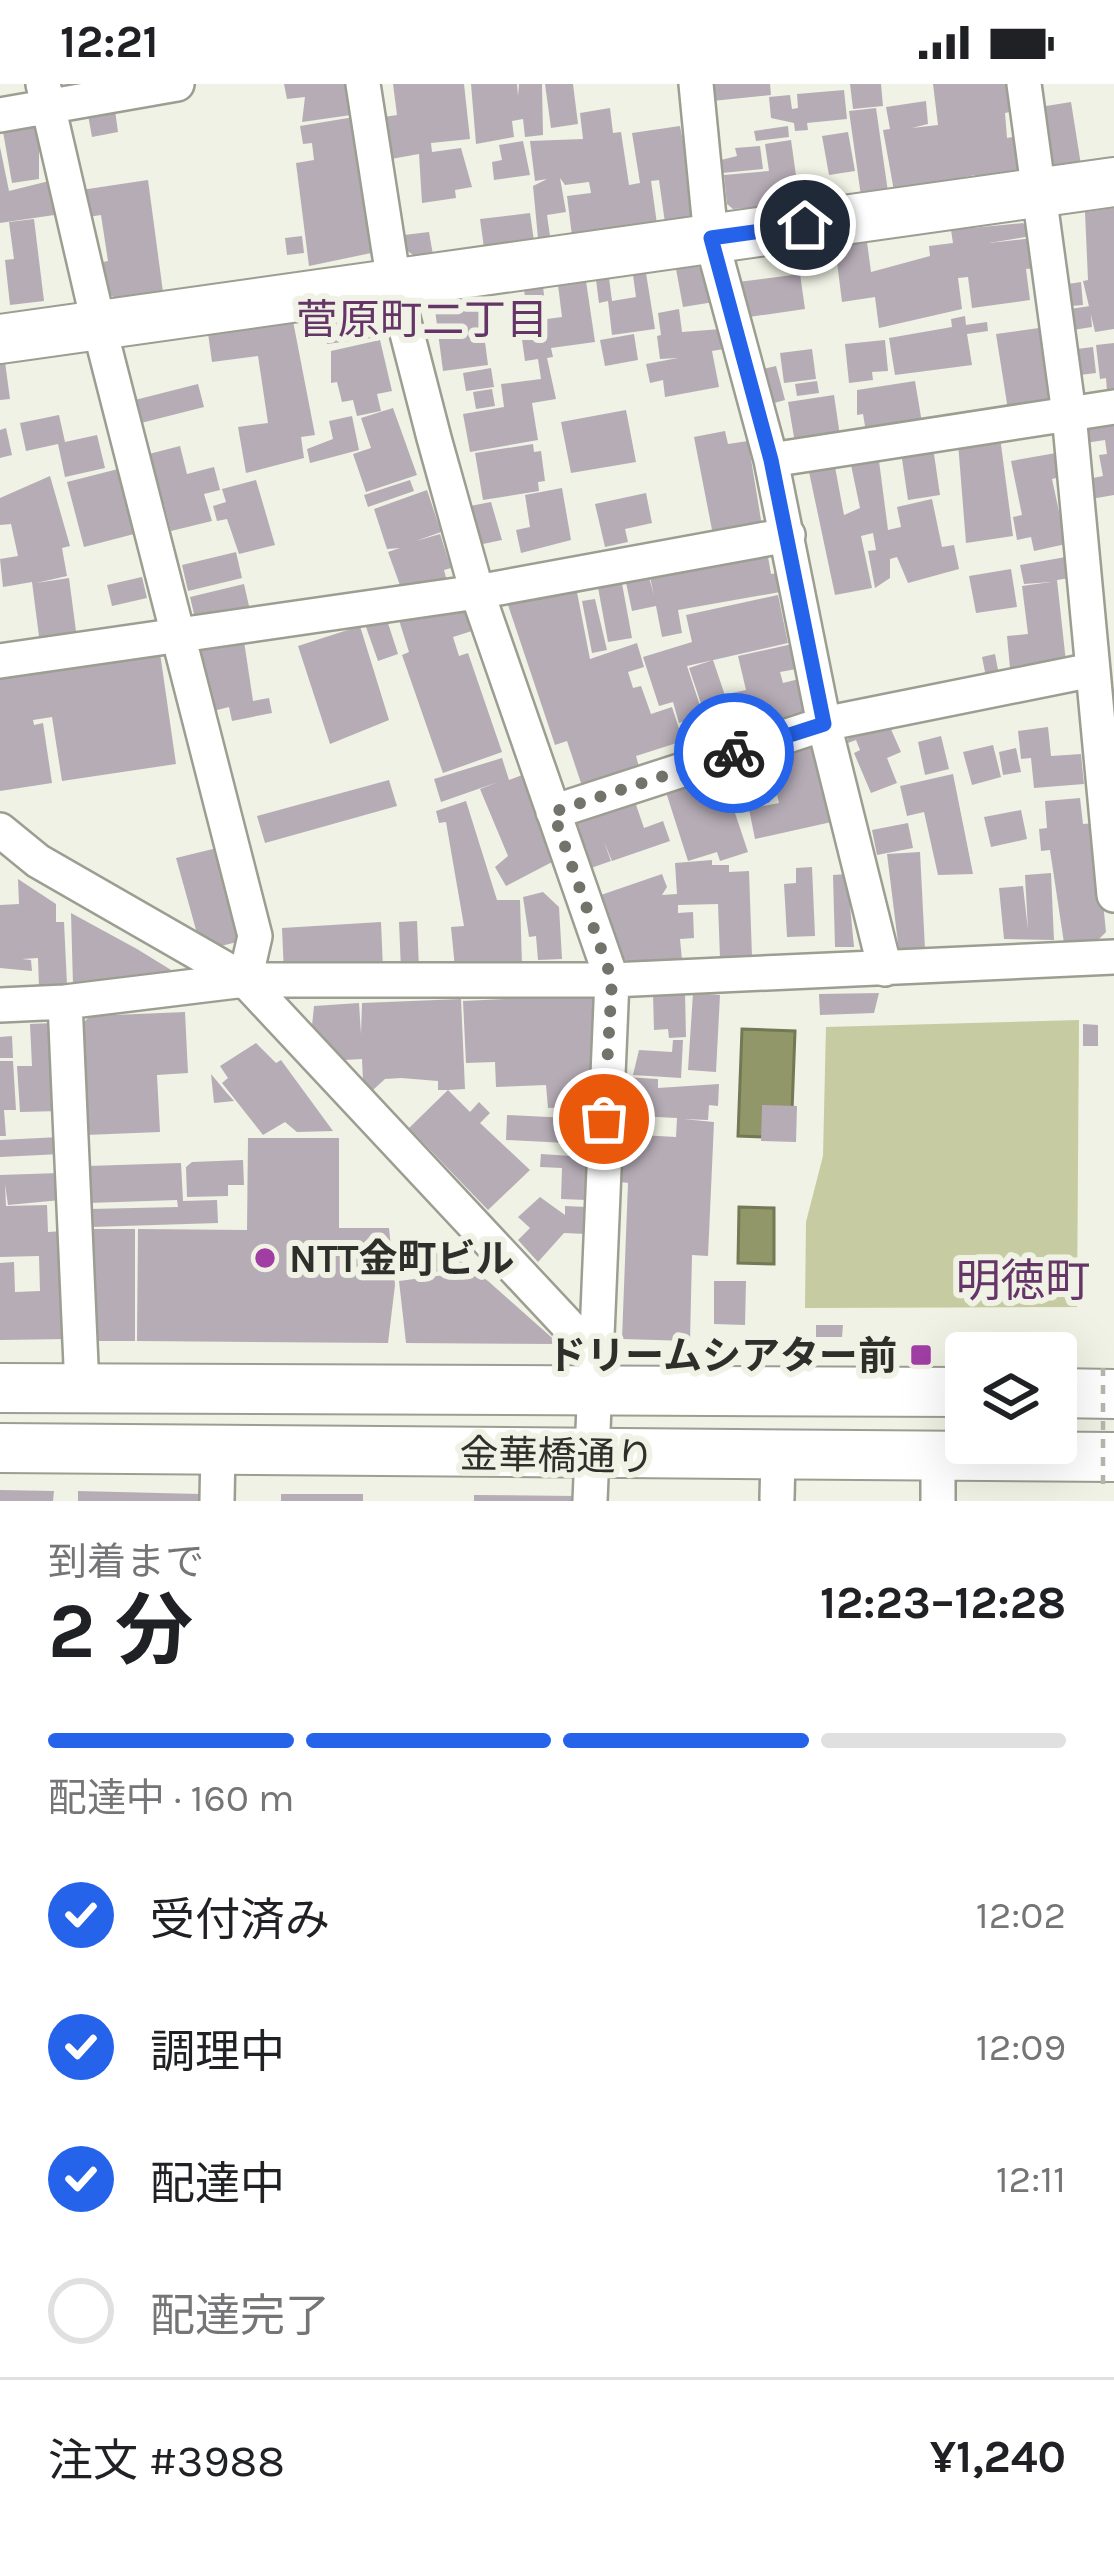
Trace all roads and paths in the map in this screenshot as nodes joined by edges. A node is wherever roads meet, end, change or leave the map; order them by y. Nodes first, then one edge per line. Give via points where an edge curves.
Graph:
1 (177, 84) edge
2 (363, 84) edge
3 (696, 84) edge
4 (1024, 84) edge
5 (45, 95) edge
6 (0, 115) edge
7 (1114, 182) edge
8 (1039, 193) junction
9 (711, 238) junction
10 (394, 284) junction
11 (99, 326) junction
12 (0, 339) edge
13 (1114, 407) edge
14 (1069, 414) junction
15 (771, 460) junction
16 (788, 535) junction
17 (477, 592) junction
18 (177, 637) junction
19 (0, 662) edge
20 (1092, 670) junction
21 (824, 724) junction
22 (553, 812) junction
23 (0, 830) edge
24 (1114, 895) edge
25 (1114, 957) edge
26 (885, 969) junction
27 (245, 980) junction
28 (612, 980) junction
29 (65, 1003) junction
30 (0, 1005) edge
31 (592, 1370) junction
32 (1109, 1381) edge
33 (0, 1388) edge
34 (82, 1388) junction
35 (1077, 1388) edge
36 (945, 1391) edge
37 (0, 1448) edge
38 (218, 1448) junction
39 (938, 1452) junction
40 (1108, 1471) edge
41 (778, 1478) edge
42 (590, 1479) edge
43 (217, 1501) edge
44 (938, 1501) edge

1 - 5 street
2 - 10 street
3 - 9 street
4 - 8 street
5 - 6 street
5 - 11 street
7 - 8 main road
8 - 9 main road
8 - 14 street
9 - 10 main road
9 - 15 street
10 - 11 main road
10 - 17 street
11 - 12 main road
11 - 18 street
13 - 14 street
14 - 15 street
14 - 20 street
15 - 16 street
16 - 17 street
16 - 21 street
17 - 18 street
17 - 22 street
18 - 19 street
18 - 27 street via 255,936
20 - 21 street
20 - 24 street
21 - 22 street
21 - 26 street
22 - 28 street
23 - 27 street
25 - 26 street
26 - 28 street
27 - 28 street
27 - 29 street
27 - 31 street
28 - 31 street
29 - 30 street
29 - 34 street
31 - 34 main road, 金華橋通り
31 - 36 main road, 金華橋通り
31 - 42 street
32 - 35 main road
32 - 40 path, bridge
33 - 34 main road, 金華橋通り
37 - 38 main road, 金華橋通り
38 - 42 main road, 金華橋通り
38 - 43 street
39 - 40 main road, 金華橋通り
39 - 41 main road, 金華橋通り
39 - 44 street
41 - 42 main road, 金華橋通り

